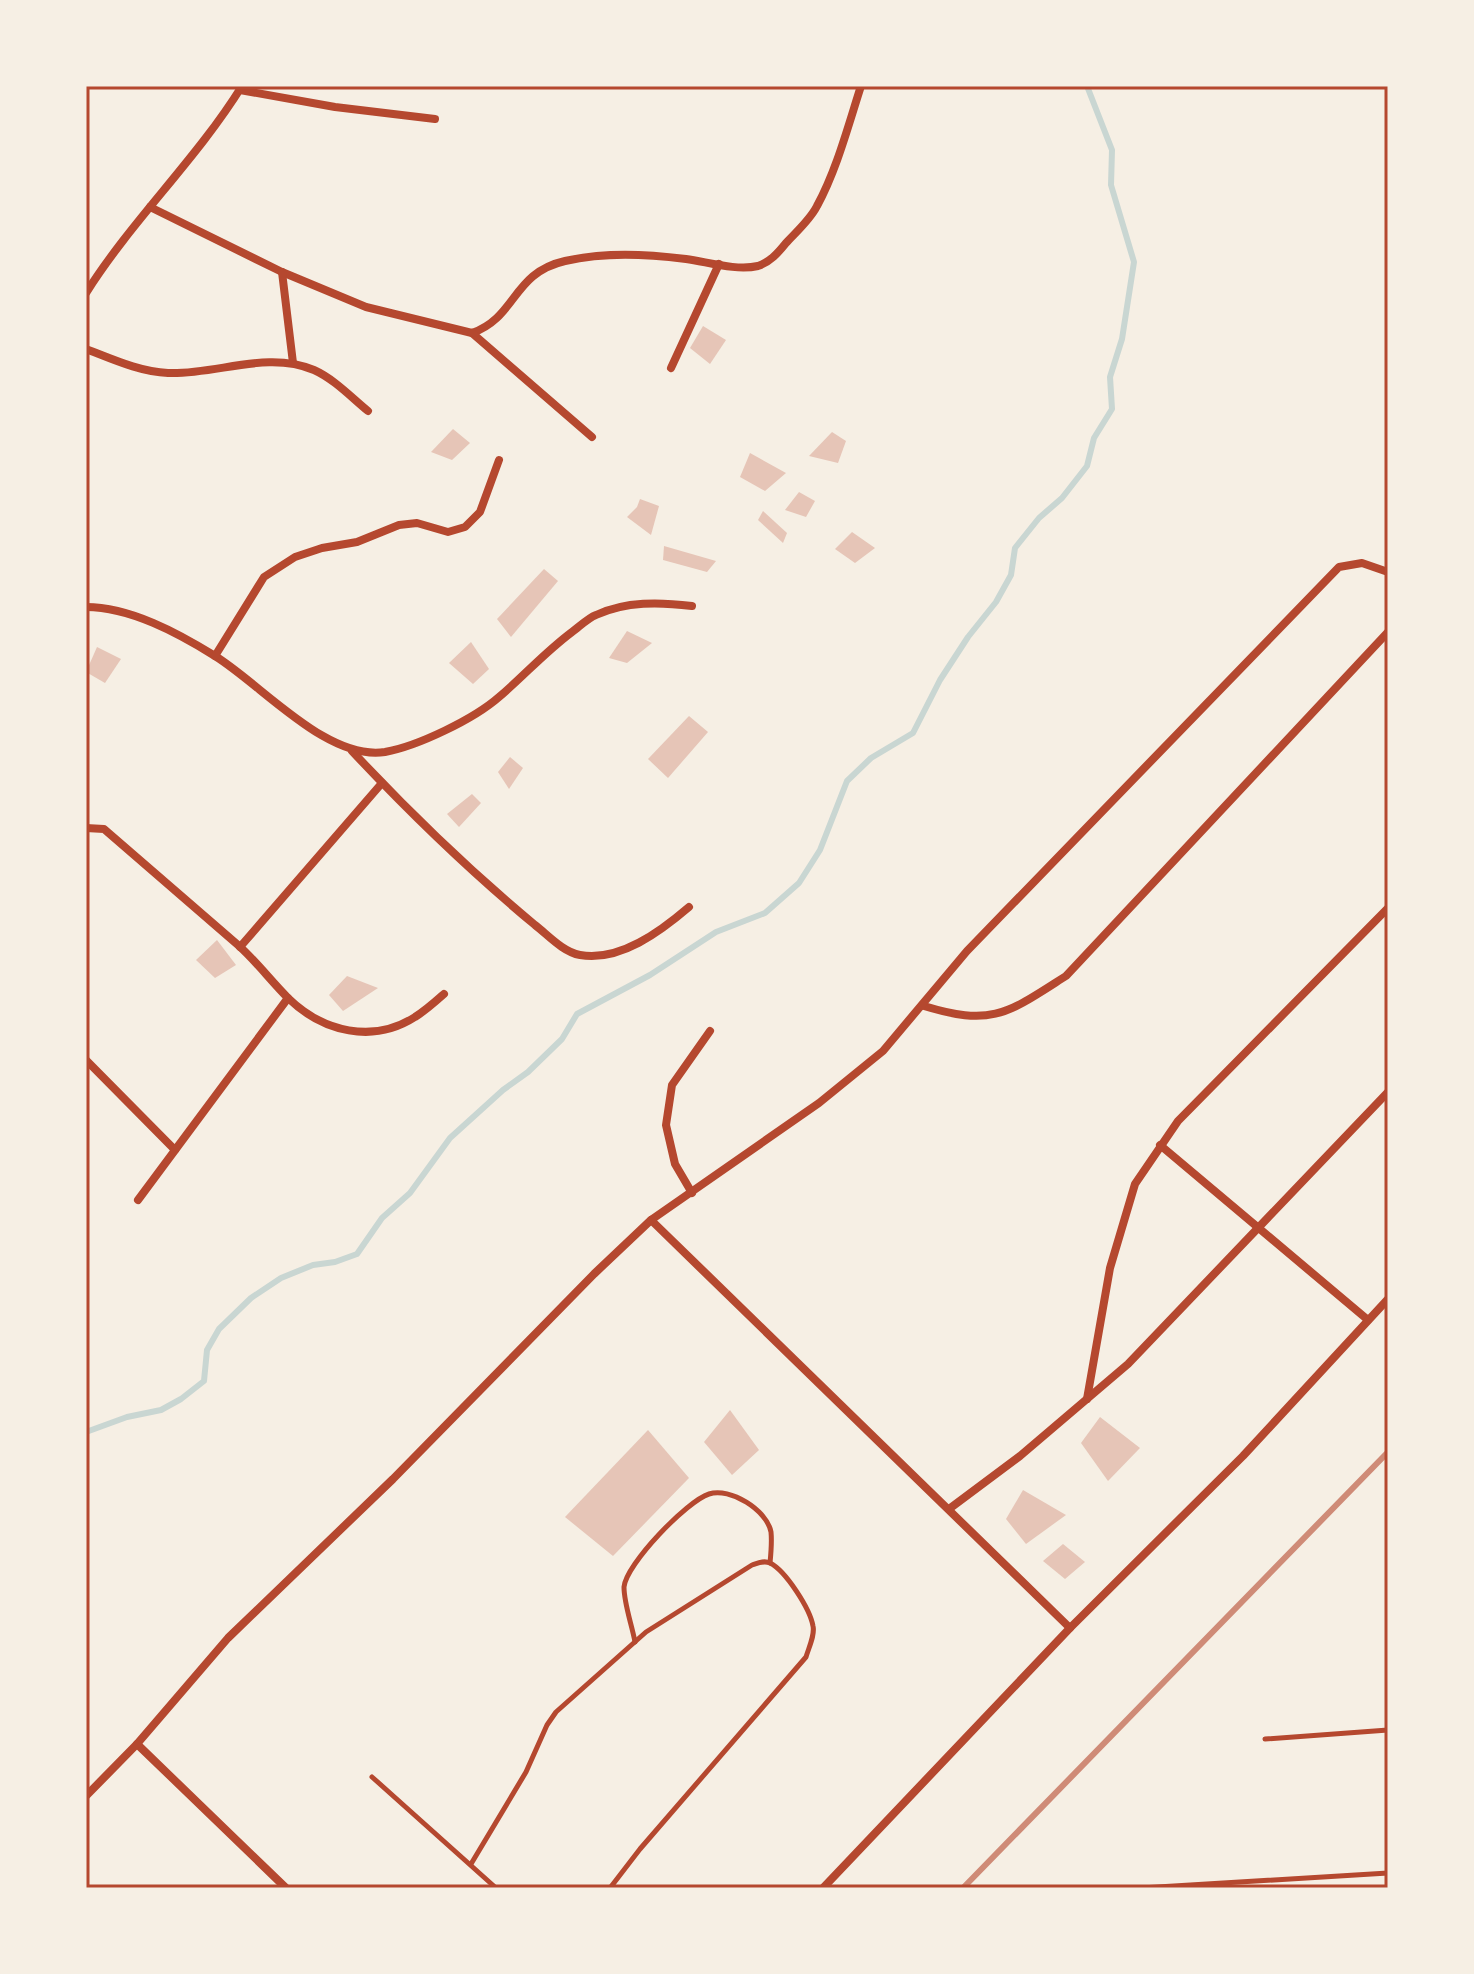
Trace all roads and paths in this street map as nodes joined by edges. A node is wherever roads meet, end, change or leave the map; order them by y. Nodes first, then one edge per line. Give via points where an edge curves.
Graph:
1 (861, 86) edge
2 (241, 88) edge
3 (435, 119) dead end
4 (150, 207) junction
5 (719, 264) junction
6 (282, 272) junction
7 (86, 293) edge
8 (472, 333) junction
9 (86, 349) edge
10 (293, 363) junction
11 (671, 368) dead end
12 (368, 411) dead end
13 (592, 437) dead end
14 (499, 460) dead end
15 (1388, 572) edge
16 (692, 606) dead end
17 (86, 607) edge
18 (1388, 632) edge
19 (215, 656) junction
20 (352, 751) junction
21 (382, 783) junction
22 (86, 828) edge
23 (689, 907) dead end
24 (1388, 908) edge
25 (240, 947) junction
26 (444, 994) dead end
27 (288, 998) junction
28 (924, 1006) junction
29 (710, 1031) dead end
30 (86, 1060) edge
31 (1388, 1092) edge
32 (1160, 1145) junction
33 (175, 1150) junction
34 (692, 1193) junction
35 (138, 1200) dead end
36 (651, 1220) junction
37 (1259, 1226) junction
38 (1388, 1299) edge
39 (1368, 1320) junction
40 (1087, 1400) junction
41 (949, 1509) junction
42 (770, 1563) junction
43 (1070, 1628) junction
44 (635, 1642) junction
45 (1388, 1730) edge
46 (1265, 1739) dead end
47 (137, 1744) junction
48 (372, 1777) dead end
49 (86, 1796) edge
50 (471, 1864) junction
51 (1388, 1873) edge
52 (286, 1888) edge
53 (496, 1888) edge
54 (610, 1888) edge
55 (823, 1888) edge
56 (1141, 1888) edge

1 - 5 street via 817,208 774,258 758,266
2 - 3 street
2 - 4 street
4 - 6 street
4 - 7 street
5 - 8 street via 648,254 564,261 539,269 502,315
5 - 11 street
6 - 8 street via 366,307
6 - 10 street
8 - 13 street
9 - 10 street via 166,373
10 - 12 street via 316,371
14 - 19 street via 480,512 465,527 448,532 417,523 399,525 295,557 264,577
15 - 28 street via 1362,563 1339,567 967,951
16 - 20 street via 632,604 595,615 541,655 497,699 437,735 384,752
17 - 19 street via 148,621
18 - 28 street via 1066,976 1018,1006 984,1018
19 - 20 street via 324,738
20 - 21 street
21 - 23 street via 507,902 577,955 601,956 628,947
21 - 25 street
22 - 25 street via 104,829
24 - 32 street via 1188,1110
25 - 27 street
26 - 27 street via 415,1017 365,1033 325,1024
27 - 33 street
28 - 34 street via 883,1051 819,1103
29 - 34 street via 672,1085 666,1125 675,1164
30 - 33 street
31 - 37 street
32 - 37 street
32 - 40 street via 1135,1184 1110,1268
33 - 35 street
34 - 36 street
36 - 41 street
36 - 47 street via 228,1638
37 - 39 street
37 - 40 street
38 - 39 street
39 - 43 street via 1243,1456
40 - 41 street
41 - 43 street
42 - 44 lane via 752,1565
42 - 44 lane via 771,1530 761,1515 722,1491 706,1495 665,1527 628,1572 624,1588
42 - 54 lane via 809,1613 814,1630 806,1657
43 - 55 street
44 - 50 lane via 556,1712
45 - 46 lane
47 - 49 street
47 - 52 street
48 - 50 lane
50 - 53 lane
51 - 56 lane

